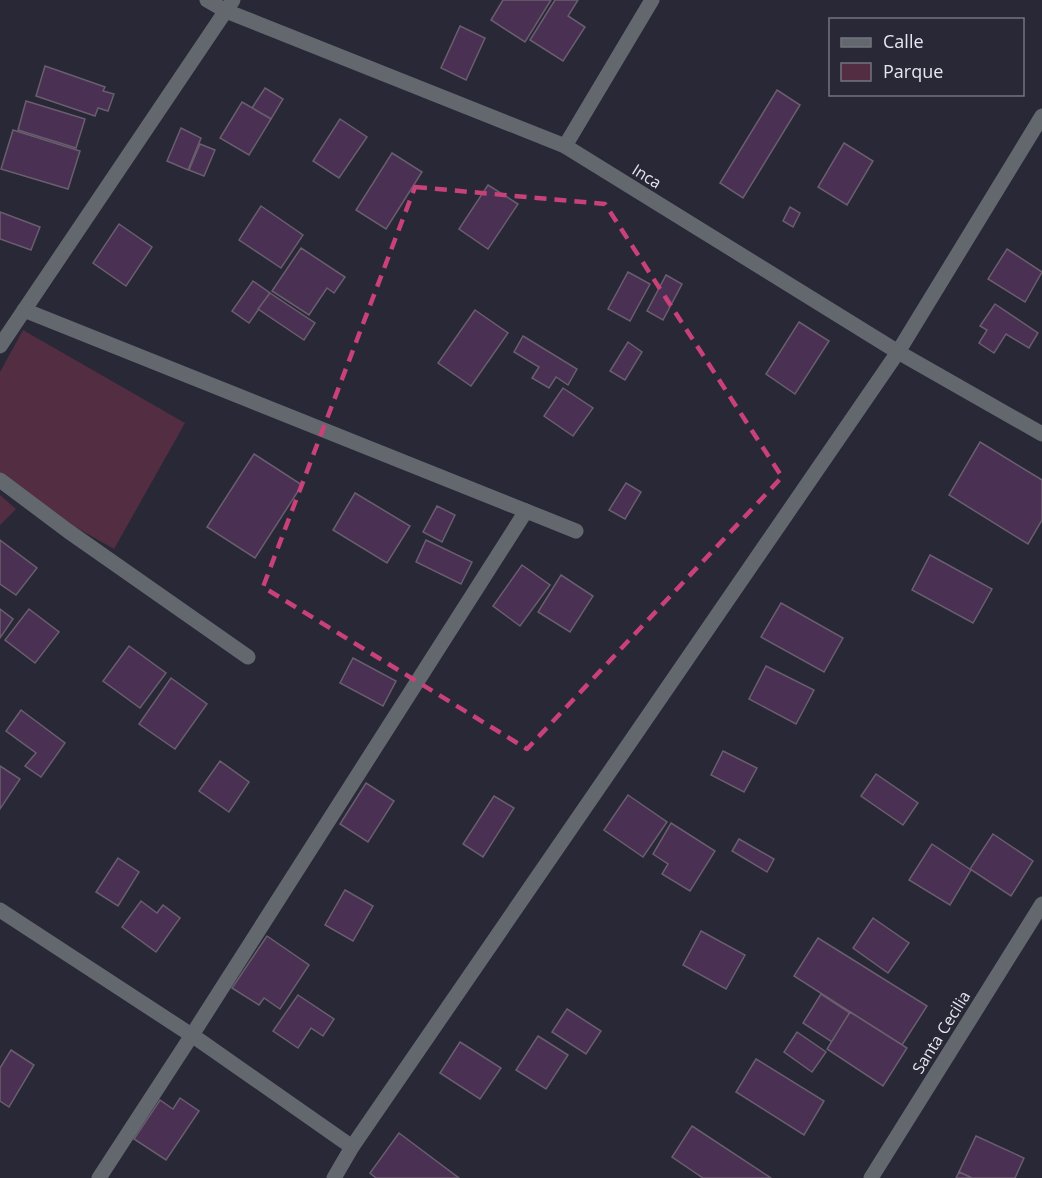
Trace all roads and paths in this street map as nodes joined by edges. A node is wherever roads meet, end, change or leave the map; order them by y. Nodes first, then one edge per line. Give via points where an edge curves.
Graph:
1 (207, 0) edge
2 (652, 0) edge
3 (230, 5) edge
4 (1042, 116) edge
5 (565, 146) junction
6 (24, 310) junction
7 (0, 346) edge
8 (898, 352) junction
9 (1042, 434) edge
10 (0, 480) edge
11 (526, 511) junction
12 (576, 531) dead end
13 (248, 657) dead end
14 (1042, 904) edge
15 (0, 910) edge
16 (192, 1035) junction
17 (352, 1148) junction
18 (99, 1178) edge
19 (334, 1178) edge
20 (871, 1178) edge

1 - 3 street, Inca
2 - 5 street
3 - 5 street, Inca
3 - 6 street
4 - 8 street
5 - 8 street, Inca
6 - 7 street
6 - 11 street
8 - 9 street, Inca
8 - 17 street
10 - 13 street
11 - 12 street
11 - 16 street
14 - 20 street, Santa Cecilia
15 - 16 street
16 - 17 street
16 - 18 street
17 - 19 street

